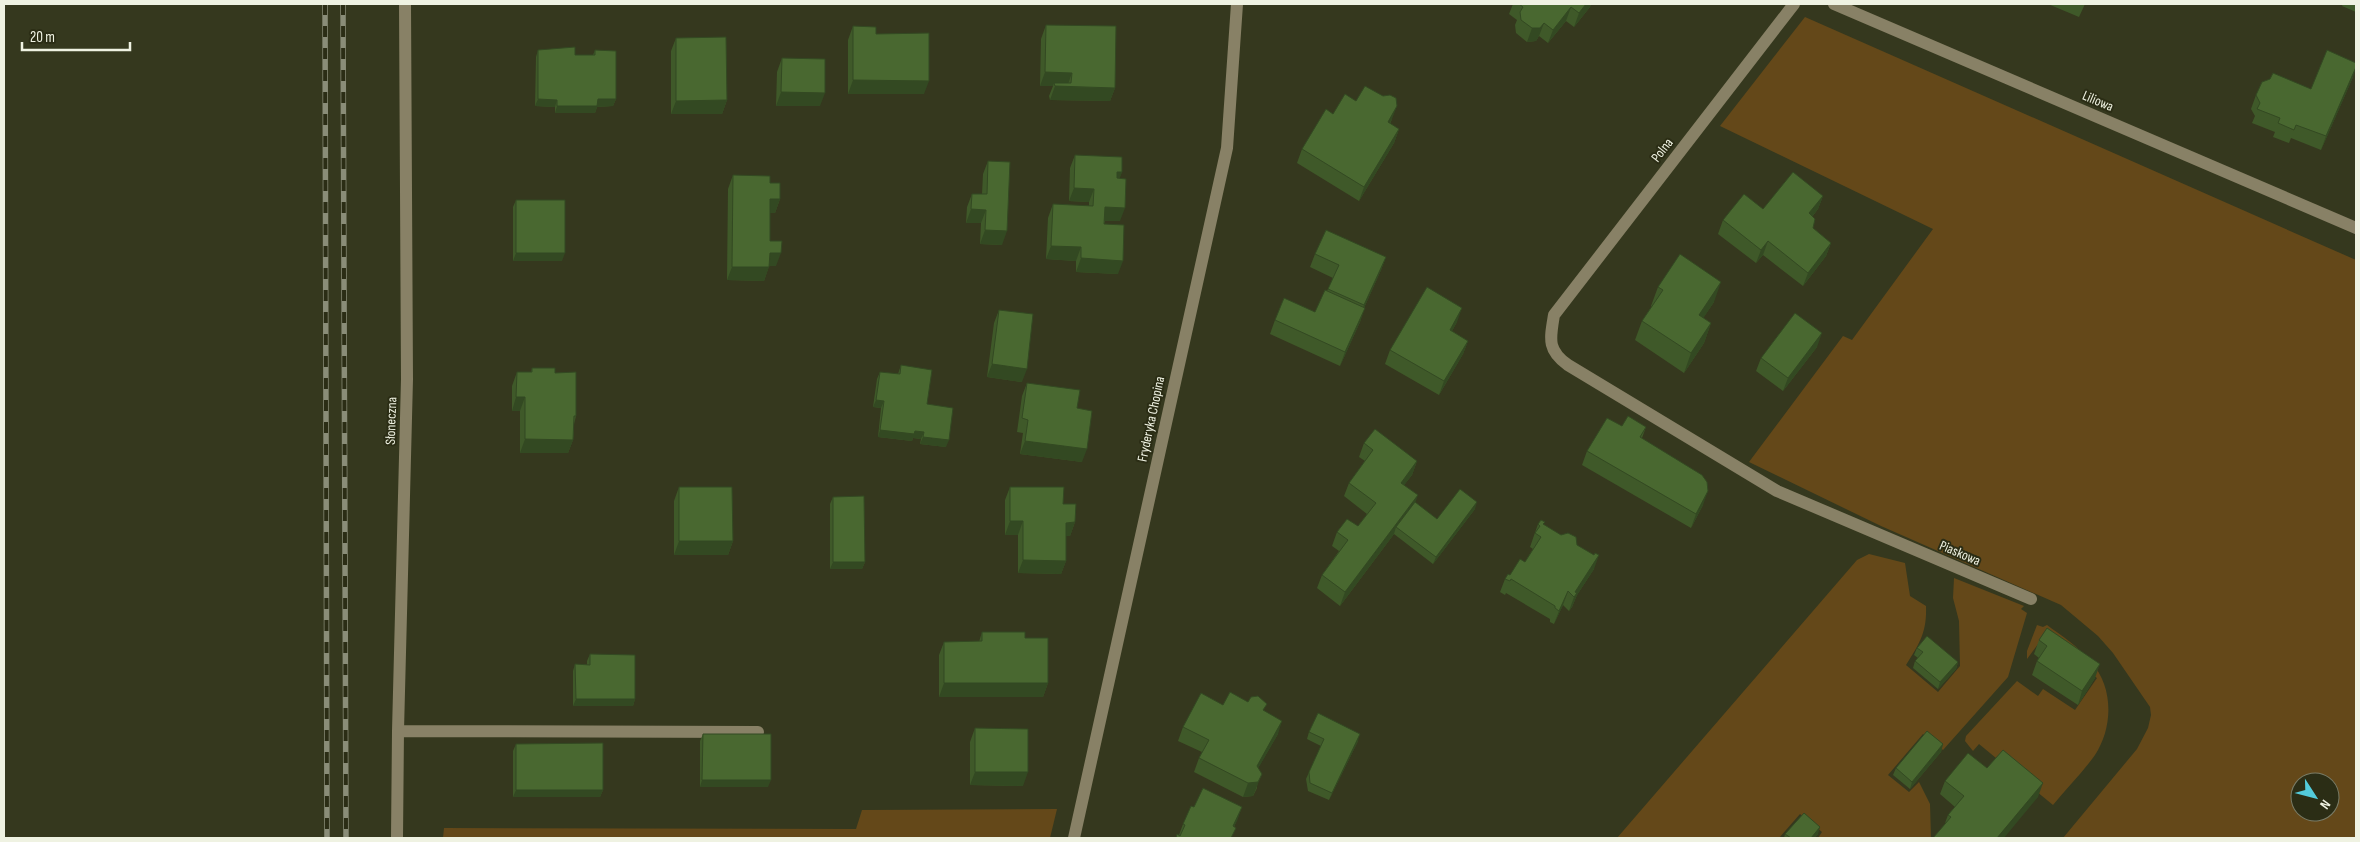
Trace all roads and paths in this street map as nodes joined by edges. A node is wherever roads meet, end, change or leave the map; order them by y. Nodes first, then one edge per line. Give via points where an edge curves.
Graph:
1 (405, 4) edge
2 (1237, 4) edge
3 (1794, 4) edge
4 (1834, 4) edge
5 (2354, 223) edge
6 (1554, 315) joint
7 (2031, 599) dead end
8 (398, 731) junction
9 (758, 732) edge
10 (397, 838) edge
11 (1074, 838) edge

1 - 8 street, Słoneczna via 407,379
2 - 11 street, Fryderyka Chopina via 1227,148
3 - 6 street, Polna
4 - 5 street, Liliowa
6 - 7 street, Piaskowa via 1550,339 1554,353 1568,365 1763,483
8 - 9 street
8 - 10 street, Słoneczna

